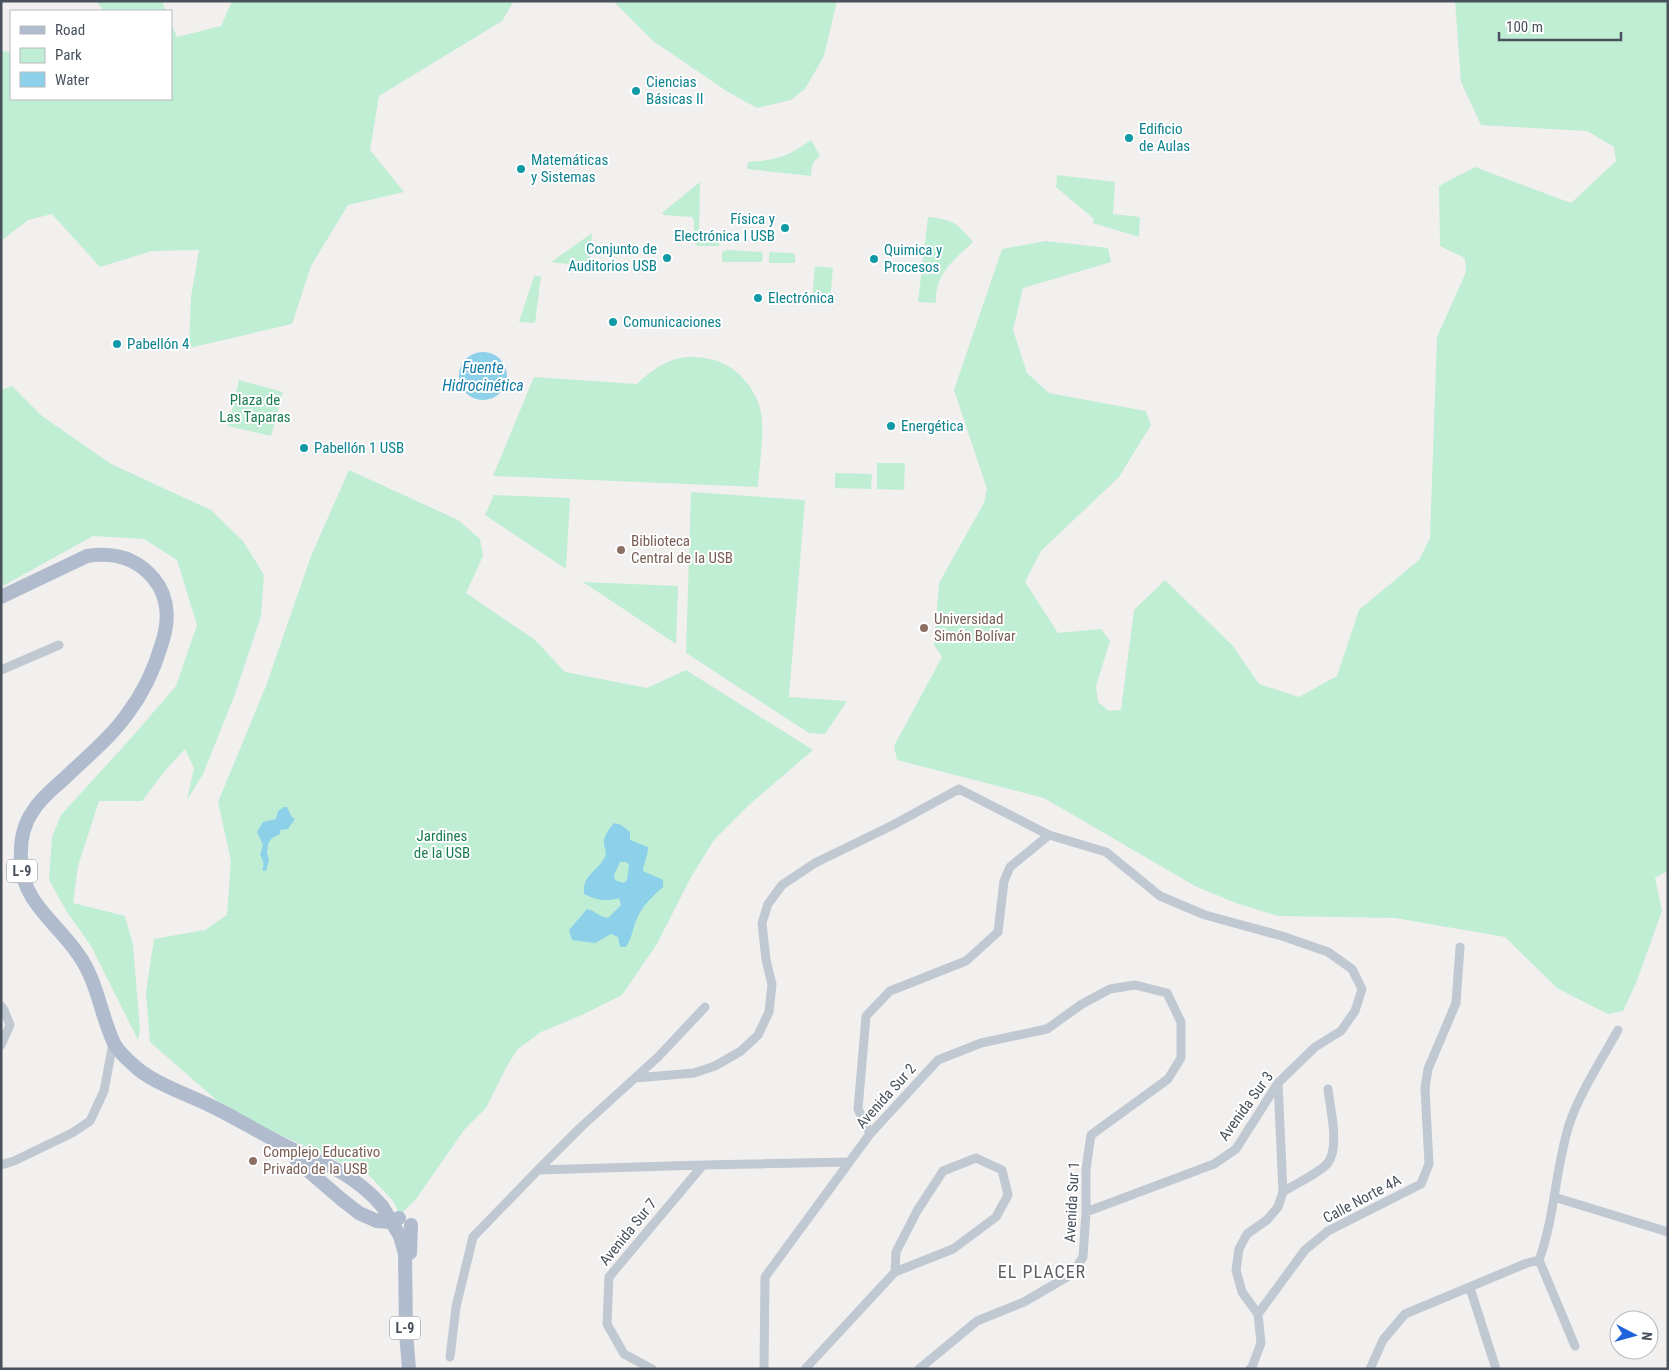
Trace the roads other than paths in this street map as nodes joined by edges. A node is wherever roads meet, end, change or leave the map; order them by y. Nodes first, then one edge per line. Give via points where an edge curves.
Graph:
1 (1, 597) edge
2 (59, 645) dead end
3 (1, 670) edge
4 (1049, 835) junction
5 (1460, 947) dead end
6 (1167, 993) joint
7 (1, 1006) edge
8 (705, 1007) dead end
9 (1618, 1030) dead end
10 (113, 1043) junction
11 (1, 1045) edge
12 (635, 1078) junction
13 (1278, 1083) junction
14 (1328, 1088) dead end
15 (870, 1134) junction
16 (292, 1150) junction
17 (849, 1162) junction
18 (1, 1165) edge
19 (703, 1165) junction
20 (538, 1170) junction
21 (1283, 1192) junction
22 (1554, 1197) junction
23 (1086, 1212) junction
24 (399, 1218) dead end
25 (411, 1225) dead end
26 (1668, 1232) edge
27 (1540, 1260) junction
28 (895, 1272) junction
29 (406, 1286) junction
30 (1470, 1288) junction
31 (1258, 1314) junction
32 (1575, 1346) dead end
33 (450, 1357) dead end
34 (409, 1369) edge
35 (652, 1369) edge
36 (764, 1369) edge
37 (805, 1369) edge
38 (920, 1369) edge
39 (1250, 1369) edge
40 (1370, 1369) edge
41 (1496, 1369) edge

1 - 10 main road, L-9 via 87,556 100,554 116,556 140,566 155,580 164,596 167,618 164,637 142,693 107,737 38,803 26,824 22,840 20,862 30,895 74,948 90,973
2 - 3 street
4 - 12 street via 959,789 815,863 782,885 768,904 762,922 772,984 769,1012 758,1035 741,1051 715,1066 694,1073
4 - 13 street, Avenida Sur 3 via 1106,852 1160,896 1205,915 1328,952 1352,969 1362,989 1355,1011 1341,1031 1315,1047
4 - 15 street via 1010,867 1004,881 998,932 966,962 890,991 866,1016 858,1108
5 - 31 street, Calle Norte 4A via 1456,1003 1428,1069 1425,1088 1429,1164 1421,1184 1328,1231 1305,1250
6 - 15 street, Avenida Sur 2 via 1134,985 1110,989 1047,1029 981,1043 938,1060
6 - 23 street, Avenida Sur 1 via 1181,1022 1181,1058 1168,1079 1091,1135 1086,1169
7 - 11 street via 10,1025
8 - 12 street
9 - 22 street via 1569,1125
10 - 16 main road, L-9 via 139,1070
10 - 18 street via 104,1091 90,1121 72,1133
12 - 20 street
13 - 21 street
13 - 23 street, Avenida Sur 3 via 1236,1149 1214,1164
14 - 21 street via 1334,1146 1332,1157 1325,1166
15 - 17 street, Avenida Sur 2
16 - 24 main road via 297,1161 359,1213 377,1221 390,1222
16 - 29 main road, L-9, bridge via 339,1171 382,1206 400,1236 405,1254
17 - 19 street
17 - 36 street, Avenida Sur 2 via 765,1277
19 - 20 street
19 - 35 street, Avenida Sur 7 via 609,1277 607,1324 624,1354
20 - 33 street via 473,1237 456,1306
21 - 31 street via 1278,1208 1268,1220 1247,1234 1239,1249 1236,1270 1242,1292
22 - 26 street
22 - 27 street
23 - 38 street, Avenida Sur 1 via 1083,1257 1072,1274 1024,1302 976,1320
25 - 29 main road
27 - 30 street
27 - 32 street
28 - 28 street via 953,1249 996,1217 1008,1195 1002,1170 976,1158 943,1171 896,1252
28 - 37 street
29 - 34 main road, L-9
30 - 40 street via 1405,1314 1383,1340
30 - 41 street
31 - 39 street via 1262,1342

